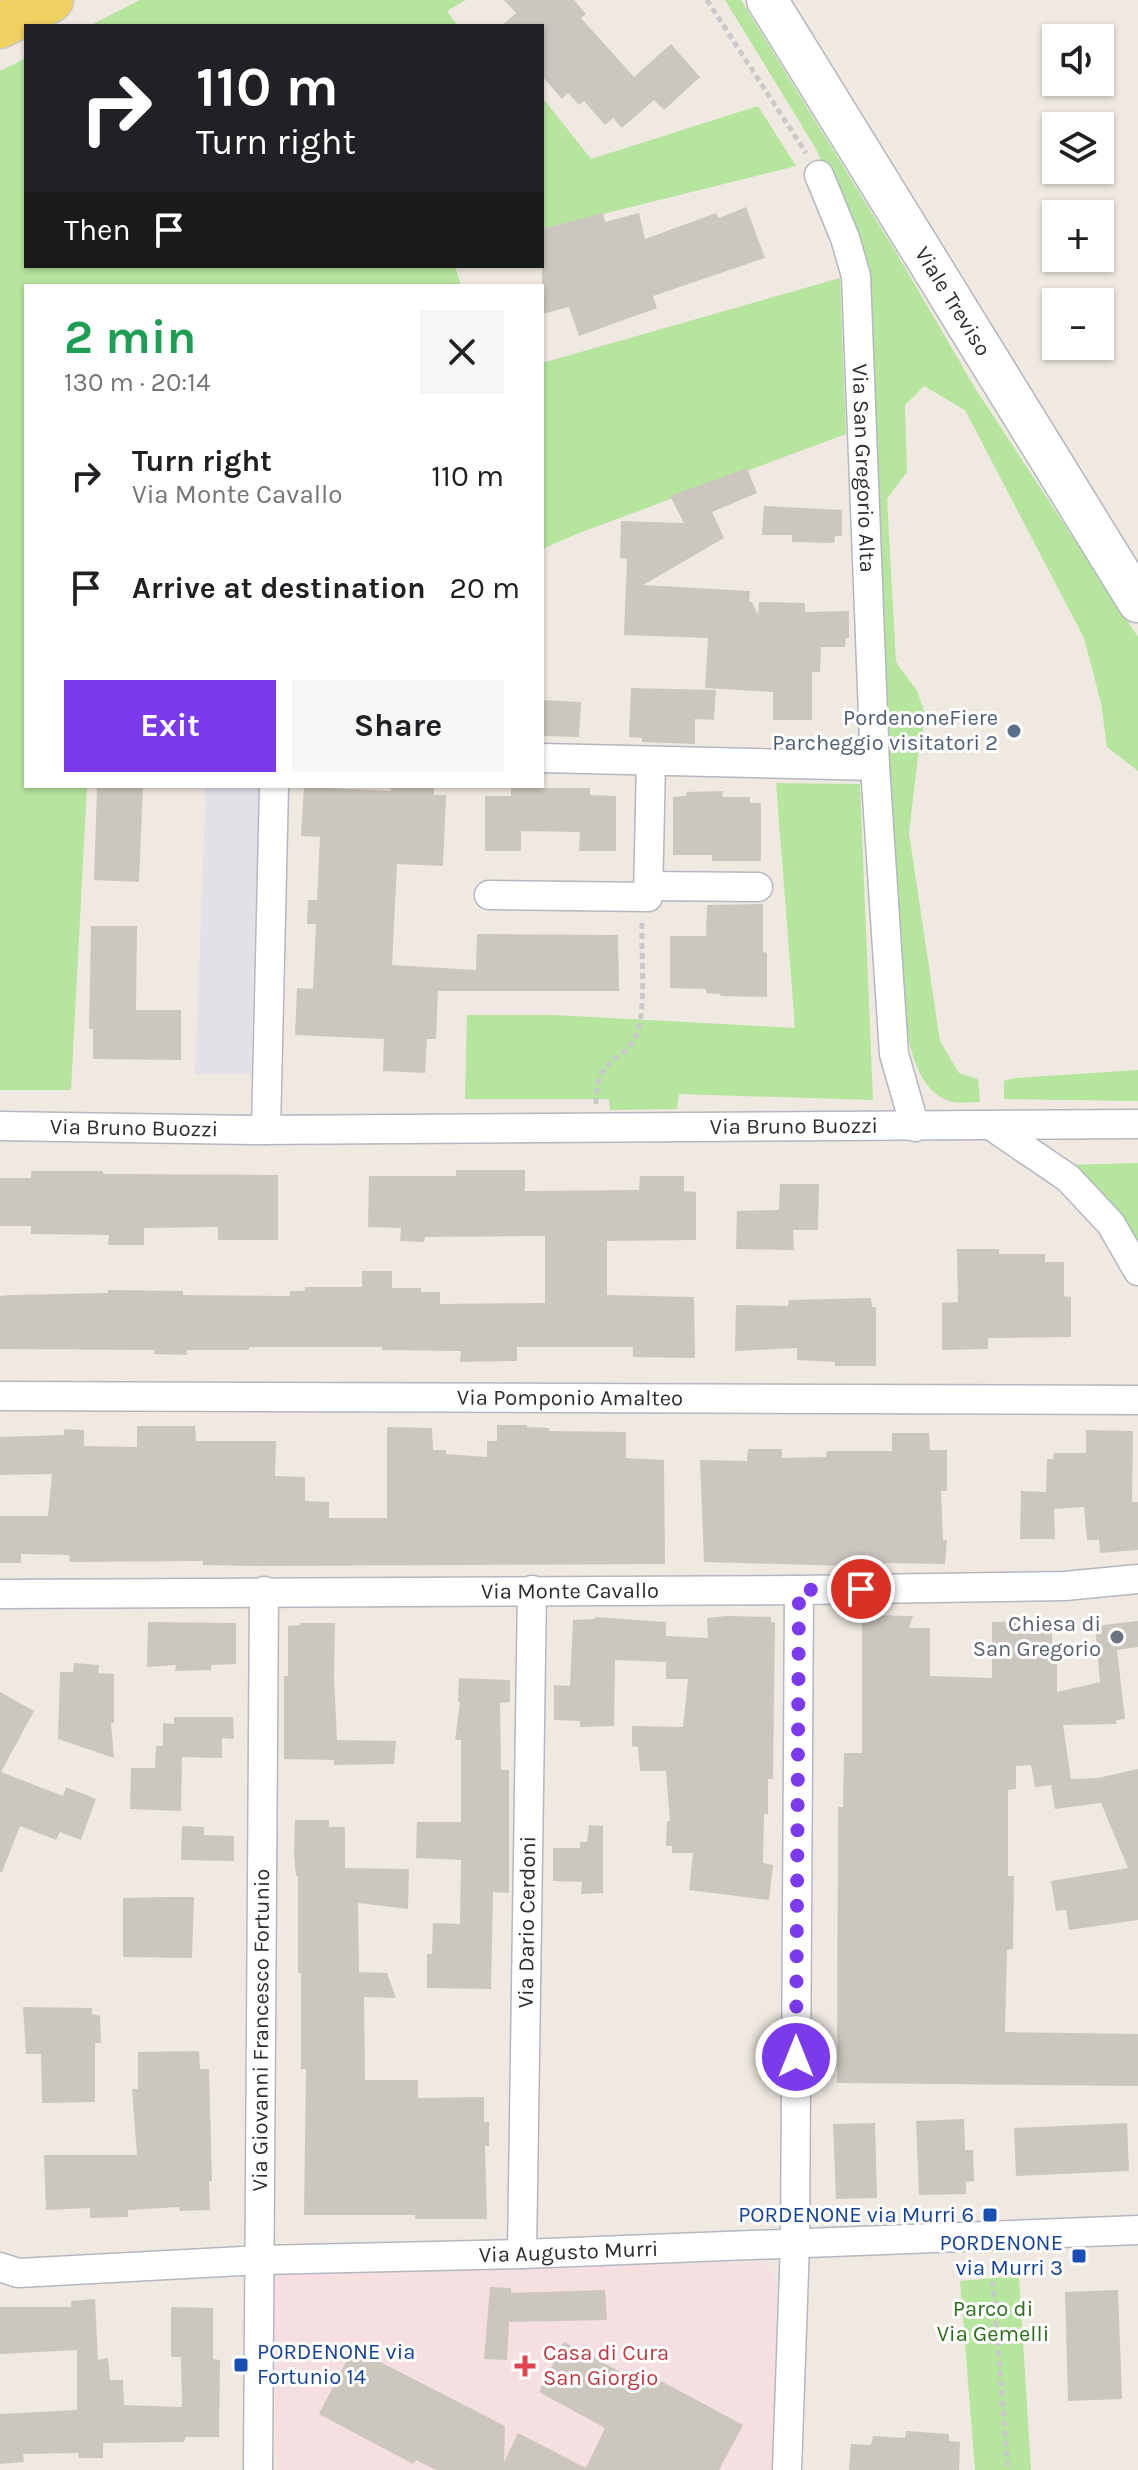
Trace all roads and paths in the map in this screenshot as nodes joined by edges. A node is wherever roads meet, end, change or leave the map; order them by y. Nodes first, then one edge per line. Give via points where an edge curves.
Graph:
1 (51, 0) edge
2 (707, 0) edge
3 (767, 0) edge
4 (0, 26) edge
5 (819, 175) joint
6 (1138, 602) edge
7 (544, 758) edge
8 (651, 762) junction
9 (875, 766) junction
10 (274, 788) edge
11 (758, 887) dead end
12 (645, 891) junction
13 (489, 895) dead end
14 (1138, 1124) edge
15 (0, 1126) edge
16 (915, 1127) junction
17 (993, 1127) junction
18 (595, 1129) junction
19 (266, 1130) junction
20 (1138, 1271) edge
21 (0, 1396) edge
22 (1138, 1400) edge
23 (1138, 1579) edge
24 (532, 1590) junction
25 (799, 1590) junction
26 (264, 1591) junction
27 (0, 1594) edge
28 (1138, 2230) edge
29 (989, 2236) junction
30 (795, 2243) junction
31 (522, 2254) junction
32 (261, 2260) junction
33 (0, 2267) edge
34 (258, 2470) edge
35 (787, 2470) edge
36 (1008, 2470) edge

1 - 4 main road
2 - 5 path
3 - 6 main road, Viale Treviso
5 - 9 street, Via San Gregorio Alta via 856,276
7 - 8 street
8 - 9 street
8 - 12 street
9 - 16 street, Via San Gregorio Alta via 894,1054
10 - 19 street
11 - 12 street
12 - 13 street
12 - 18 path via 641,1014 630,1044 598,1076
14 - 17 street, Via Bruno Buozzi
15 - 19 street, Via Bruno Buozzi
16 - 17 street, Via Bruno Buozzi
16 - 18 street, Via Bruno Buozzi
17 - 20 street via 1068,1178 1111,1224
18 - 19 street, Via Bruno Buozzi
21 - 22 street, Via Pomponio Amalteo
23 - 25 street, Via Monte Cavallo via 1065,1586
24 - 25 street, Via Monte Cavallo
24 - 26 street, Via Monte Cavallo
24 - 31 street, Via Dario Cerdoni
25 - 30 street
26 - 27 street, Via Monte Cavallo
26 - 32 street, Via Giovanni Francesco Fortunio
28 - 29 street, Via Augusto Murri
29 - 30 street, Via Augusto Murri
29 - 36 path
30 - 31 street, Via Augusto Murri
30 - 35 street
31 - 32 street, Via Augusto Murri
32 - 33 street, Via Augusto Murri via 18,2273
32 - 34 street, Via Giovanni Francesco Fortunio

